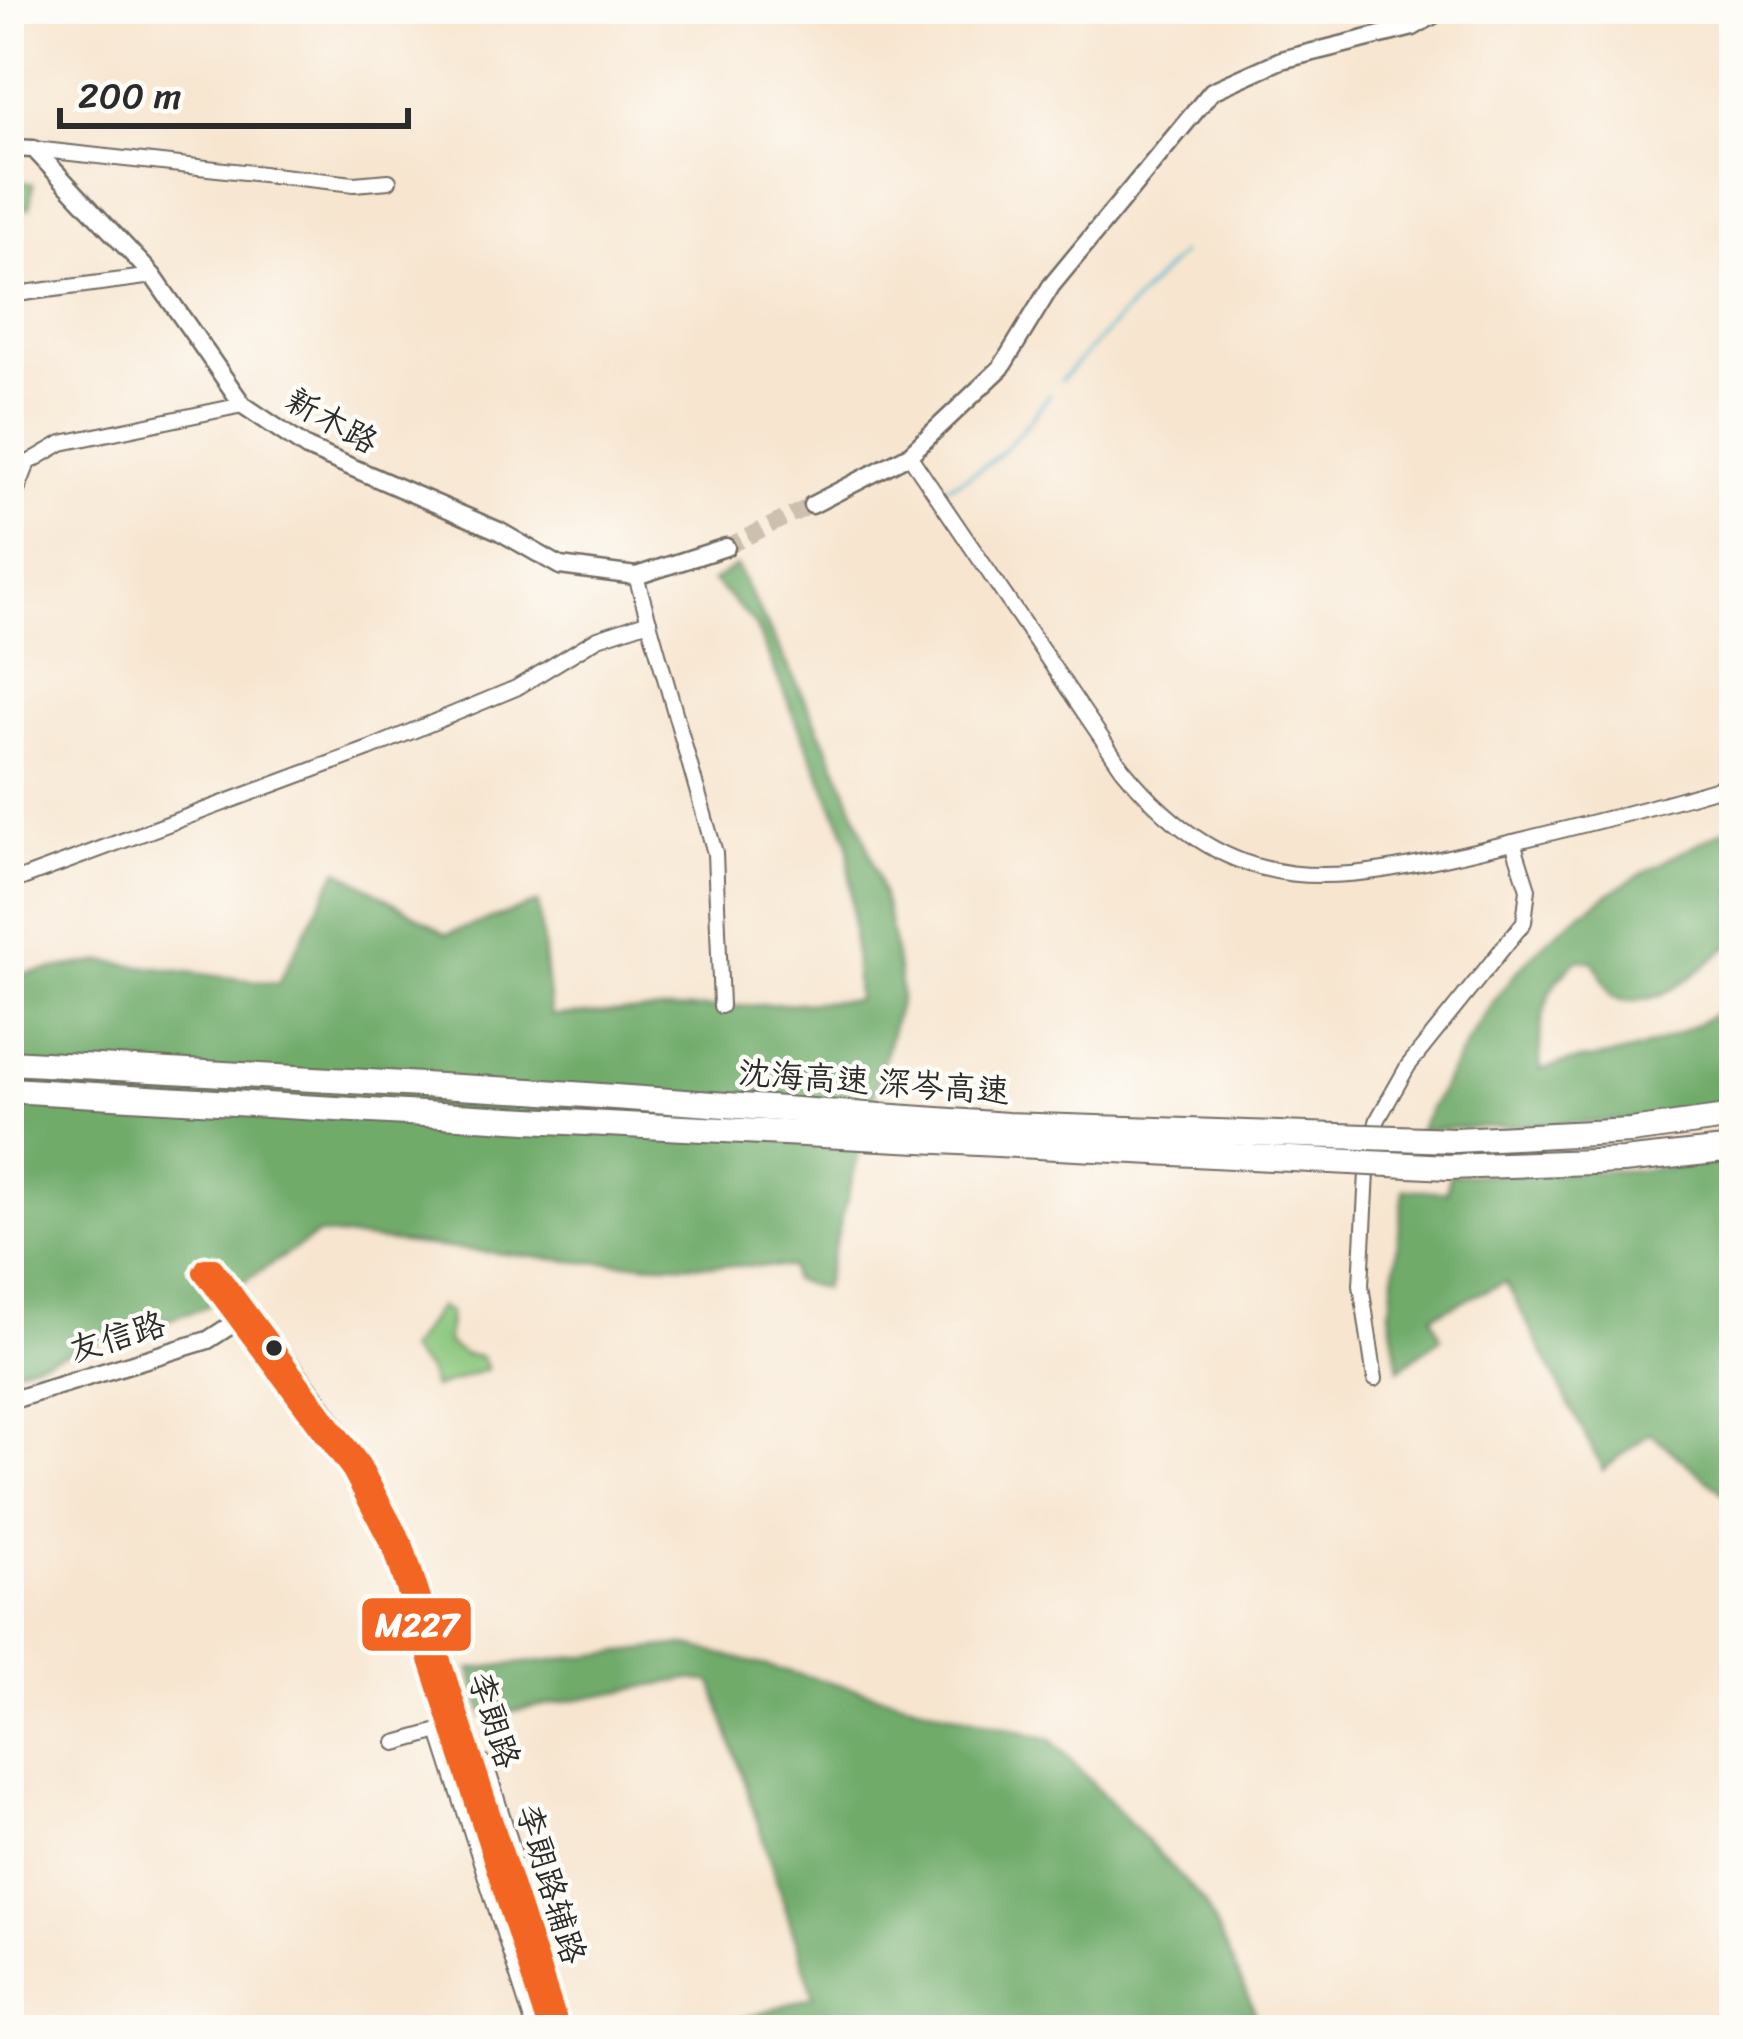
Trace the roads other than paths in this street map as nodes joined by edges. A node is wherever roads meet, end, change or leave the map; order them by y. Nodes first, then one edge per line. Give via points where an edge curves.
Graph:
1 (1444, 9) edge
2 (9, 148) edge
3 (34, 149) junction
4 (388, 181) dead end
5 (153, 276) junction
6 (9, 295) edge
7 (243, 405) junction
8 (909, 455) junction
9 (812, 505) tunnel mouth
10 (9, 511) edge
11 (726, 547) tunnel mouth
12 (636, 576) junction
13 (649, 621) junction
14 (1734, 783) edge
15 (1513, 842) junction
16 (9, 883) edge
17 (721, 1006) dead end
18 (9, 1062) edge
19 (9, 1090) edge
20 (1734, 1117) edge
21 (1734, 1149) edge
22 (236, 1316) junction
23 (1375, 1378) dead end
24 (9, 1391) edge
25 (9, 1401) edge
26 (399, 1549) junction
27 (439, 1731) junction
28 (396, 1743) dead end
29 (535, 2030) edge
30 (548, 2030) edge
31 (565, 2030) edge

1 - 8 street via 1413,28 1281,60 1212,92 1051,286 1001,368
2 - 3 street
3 - 4 street via 354,184
3 - 5 street, 新木路
5 - 6 street
5 - 7 street, 新木路
7 - 10 street via 62,443 28,463
7 - 12 street, 新木路 via 307,448 560,566
8 - 9 street
8 - 15 street via 1122,768 1186,835 1257,866 1345,877
11 - 12 street, 新木路
12 - 13 street
13 - 16 street via 369,749
13 - 17 street via 715,853
14 - 15 street
15 - 23 street via 1528,889 1524,922 1408,1066 1368,1154 1361,1285
18 - 20 highway, 沈海高速 深岑高速, bridge via 1007,1125 1455,1140
19 - 21 highway, 沈海高速 深岑高速, bridge via 1448,1167
22 - 24 street, 友信路
22 - 25 street, 友信路 via 208,1340
22 - 26 street, 李朗路
22 - 26 street, 李朗路 via 208,1269 361,1464
26 - 30 street, 李朗路, bridge
26 - 31 street, 李朗路, bridge
27 - 28 street
27 - 29 street, 李朗路辅路
27 - 31 street, 李朗路辅路 via 486,1765

